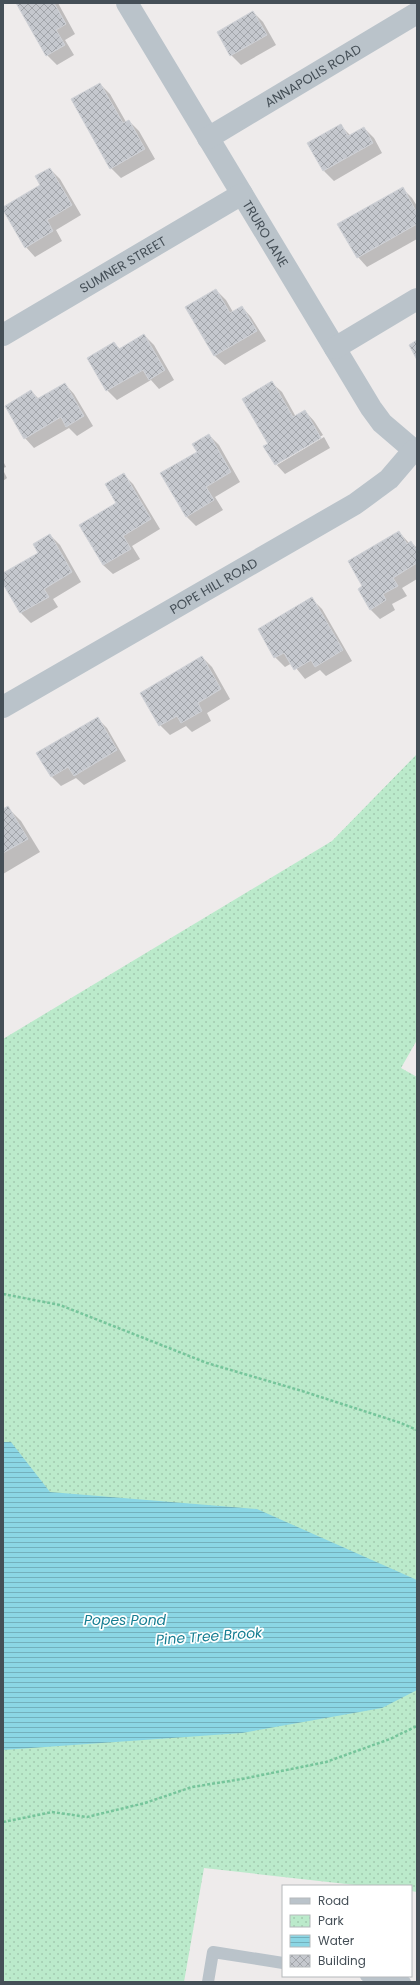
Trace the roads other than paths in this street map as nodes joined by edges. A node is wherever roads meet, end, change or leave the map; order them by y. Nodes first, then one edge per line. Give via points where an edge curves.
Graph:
1 (127, 3) edge
2 (417, 13) edge
3 (208, 138) junction
4 (242, 194) junction
5 (417, 299) edge
6 (3, 335) edge
7 (335, 348) junction
8 (415, 452) edge
9 (3, 707) edge
10 (282, 1963) edge
11 (372, 1977) edge
12 (208, 1982) edge
13 (405, 1982) edge

1 - 3 street, TRURO LANE
2 - 3 street, ANNAPOLIS ROAD
3 - 4 street, TRURO LANE
4 - 6 street, SUMNER STREET
4 - 7 street, TRURO LANE
5 - 7 street
7 - 8 street, TRURO LANE via 382,423
8 - 9 street, POPE HILL ROAD via 389,478 355,504
10 - 12 lane via 213,1952
11 - 13 lane

